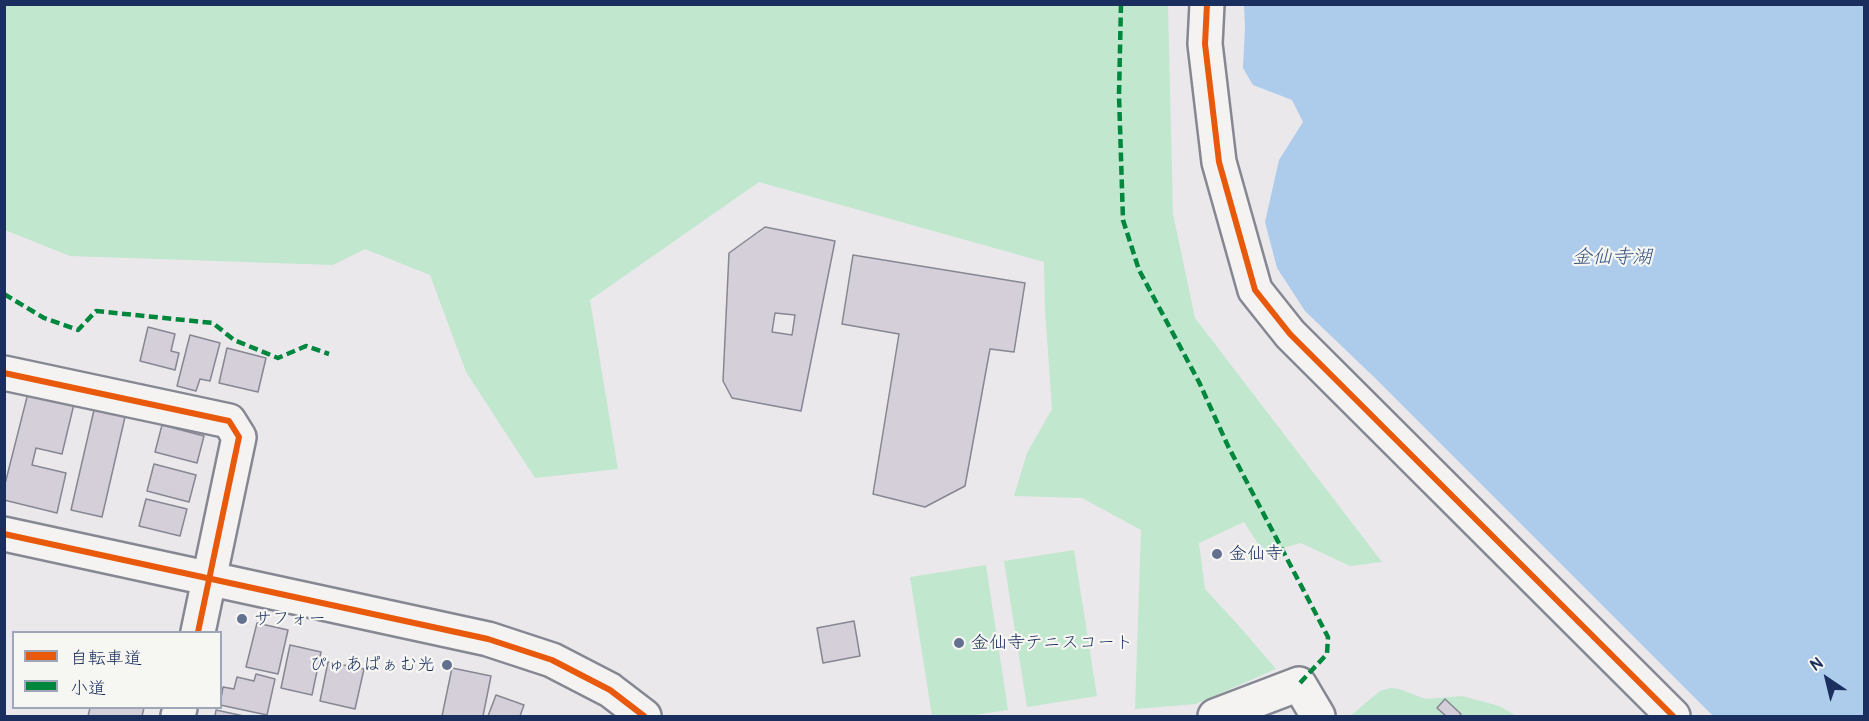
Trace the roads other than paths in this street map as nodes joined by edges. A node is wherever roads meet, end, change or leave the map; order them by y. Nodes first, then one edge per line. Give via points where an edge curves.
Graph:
1 (1207, 4) edge
2 (4, 373) edge
3 (4, 534) edge
4 (210, 580) junction
5 (198, 631) edge
6 (644, 717) edge
7 (1215, 717) edge
8 (1318, 717) edge
9 (1673, 717) edge

1 - 9 street via 1205,44 1219,162 1255,290 1290,334
2 - 4 street via 229,421 239,437
3 - 4 street
4 - 5 street
4 - 6 street via 499,642 552,660 610,690
7 - 8 street via 1299,684

